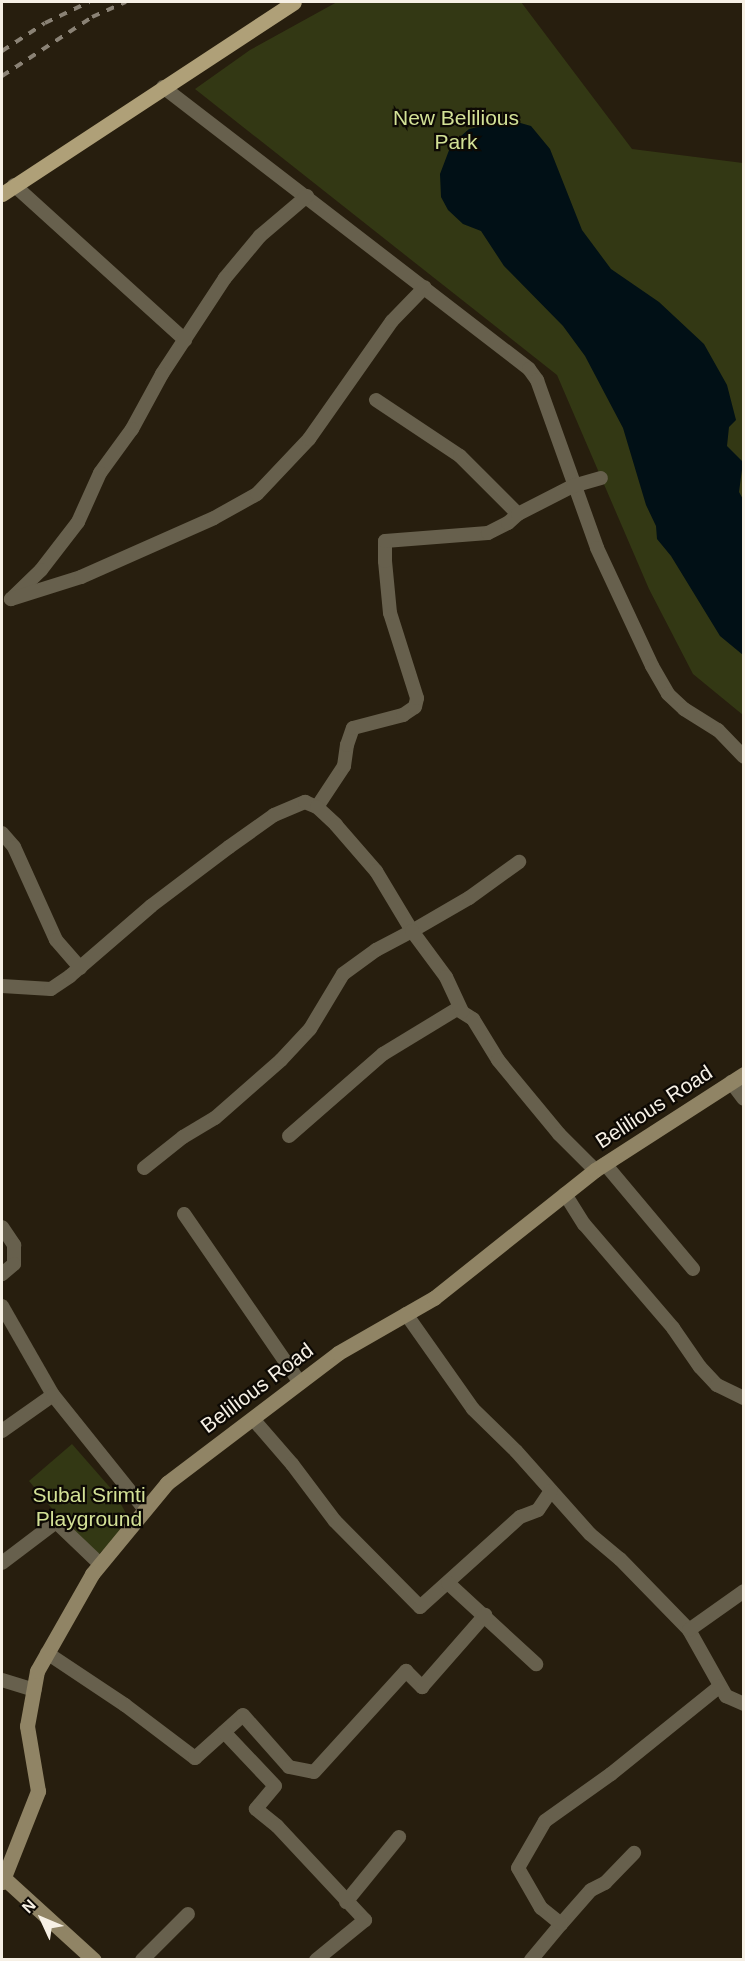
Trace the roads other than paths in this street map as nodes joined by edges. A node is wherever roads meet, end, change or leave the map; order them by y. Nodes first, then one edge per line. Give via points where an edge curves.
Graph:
1 (294, 2) edge
2 (163, 87) junction
3 (8, 190) edge
4 (307, 196) junction
5 (424, 287) junction
6 (185, 340) junction
7 (376, 399) dead end
8 (601, 478) dead end
9 (573, 486) junction
10 (518, 514) junction
11 (7, 602) edge
12 (744, 757) edge
13 (317, 807) junction
14 (2, 833) edge
15 (519, 862) dead end
16 (412, 931) junction
17 (80, 968) junction
18 (2, 986) edge
19 (462, 1012) junction
20 (737, 1078) edge
21 (744, 1099) edge
22 (289, 1136) dead end
23 (600, 1167) junction
24 (144, 1168) dead end
25 (565, 1194) junction
26 (184, 1215) dead end
27 (2, 1227) edge
28 (693, 1269) dead end
29 (2, 1274) edge
30 (2, 1306) edge
31 (406, 1314) junction
32 (300, 1383) junction
33 (53, 1395) junction
34 (744, 1398) edge
35 (252, 1419) junction
36 (2, 1431) edge
37 (551, 1491) junction
38 (145, 1510) junction
39 (2, 1563) edge
40 (100, 1564) junction
41 (448, 1583) junction
42 (744, 1591) edge
43 (485, 1615) junction
44 (689, 1630) junction
45 (47, 1653) junction
46 (537, 1664) dead end
47 (2, 1680) edge
48 (720, 1686) junction
49 (34, 1690) junction
50 (744, 1704) edge
51 (224, 1732) junction
52 (399, 1837) dead end
53 (634, 1853) dead end
54 (3, 1881) edge
55 (346, 1902) junction
56 (188, 1914) dead end
57 (561, 1924) junction
58 (94, 1959) edge
59 (142, 1959) edge
60 (316, 1959) edge
61 (531, 1959) edge

1 - 2 main road
2 - 3 main road
2 - 4 street
3 - 6 street
4 - 5 street
4 - 6 street via 253,244 225,278
5 - 9 street via 529,369 537,380
5 - 11 street via 392,321 309,439 257,494 214,518 81,577
6 - 11 street via 132,429 100,473 78,522 41,570
7 - 10 street via 460,456
8 - 9 street
9 - 10 street
9 - 12 street via 597,548 668,694 718,730
10 - 13 street via 488,533 385,541 390,613 417,698 415,707 403,715 353,728 344,766
13 - 16 street via 376,871
13 - 17 street via 305,802 274,815 151,906
14 - 17 street via 14,847 56,940
15 - 16 street via 470,898
16 - 19 street via 446,977
16 - 24 street via 343,974 310,1029 281,1060 215,1118
17 - 18 street via 51,989
19 - 22 street via 458,1008 382,1054
19 - 23 street via 473,1019 498,1060 559,1134
20 - 21 street
20 - 23 main road, Belilious Road
23 - 25 main road, Belilious Road
23 - 28 street
25 - 31 main road, Belilious Road via 434,1298
25 - 34 street via 584,1224 673,1328 700,1367 717,1385
26 - 32 street
27 - 29 street via 14,1245 14,1264
30 - 33 street
31 - 32 main road, Belilious Road via 338,1353
31 - 37 street via 473,1409
32 - 35 main road, Belilious Road
33 - 36 street
33 - 38 street
35 - 38 main road, Belilious Road via 167,1483
35 - 41 street via 335,1521 420,1607
37 - 41 street via 538,1510 520,1517
37 - 44 street
38 - 40 main road, Belilious Road
39 - 40 street via 56,1522
40 - 45 main road, Belilious Road
41 - 43 street
42 - 44 street
43 - 46 street
43 - 51 street via 422,1688 406,1671 314,1772 289,1767 243,1714
44 - 48 street
45 - 49 main road, Belilious Road
45 - 51 street via 195,1758
47 - 49 street
48 - 50 street via 726,1696
48 - 57 street via 611,1774 545,1821 518,1868 541,1908
49 - 54 main road, Belilious Road via 27,1726 38,1791
51 - 55 street via 275,1786 256,1809 277,1826
52 - 55 street
53 - 57 street via 605,1883 591,1890
54 - 58 main road
55 - 60 street via 365,1920
56 - 59 street
57 - 61 street

